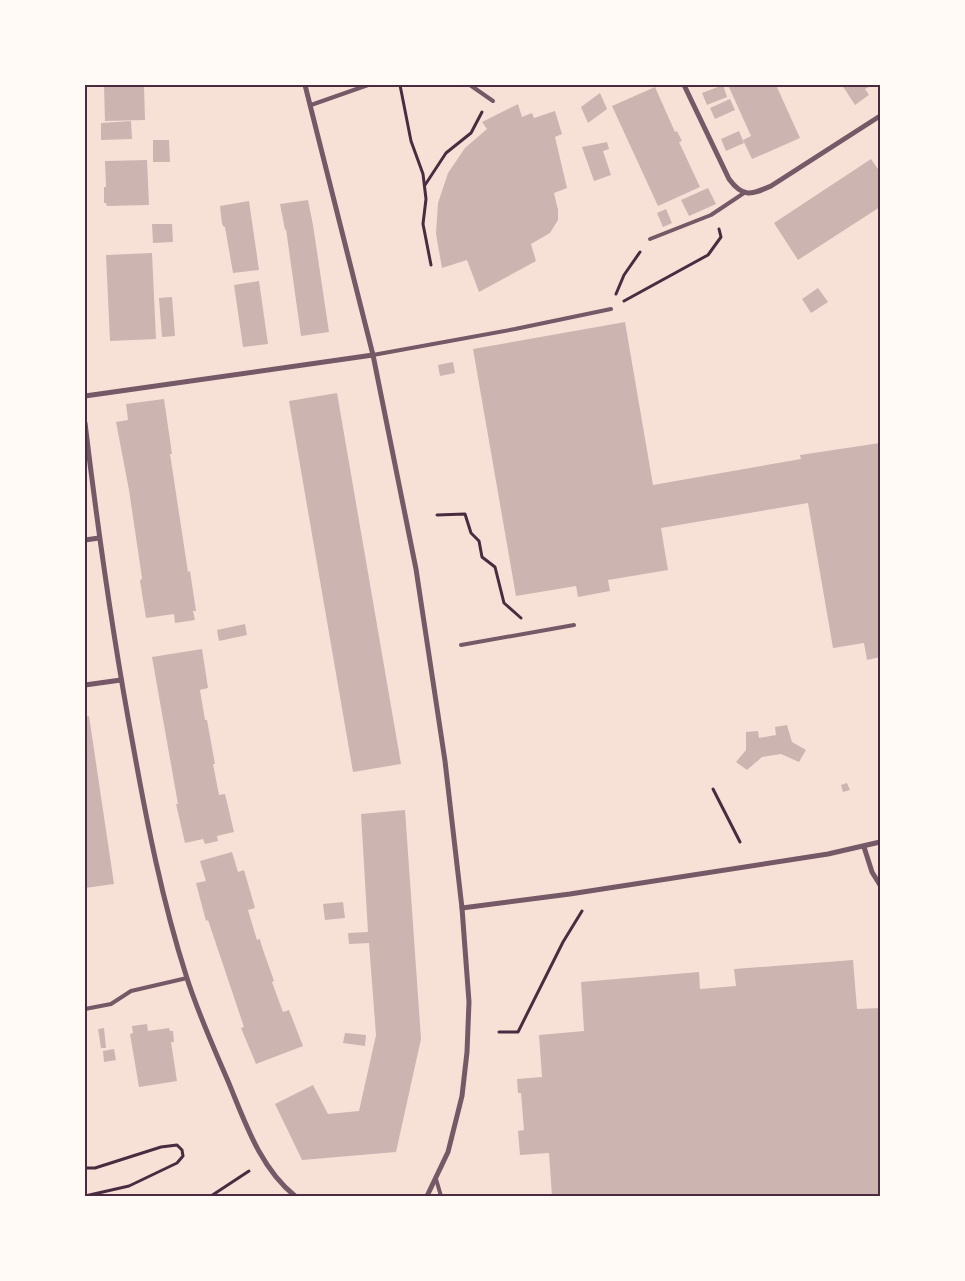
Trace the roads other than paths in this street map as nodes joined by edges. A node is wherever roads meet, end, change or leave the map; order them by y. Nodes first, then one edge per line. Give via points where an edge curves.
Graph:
1 (305, 85) edge
2 (368, 85) edge
3 (470, 85) edge
4 (684, 85) edge
5 (493, 101) road end
6 (311, 105) junction
7 (880, 116) edge
8 (744, 194) junction
9 (650, 240) road end
10 (611, 309) road end
11 (373, 354) junction
12 (85, 396) edge
13 (85, 423) edge
14 (99, 538) junction
15 (85, 540) edge
16 (574, 625) dead end
17 (461, 645) dead end
18 (121, 680) junction
19 (85, 685) edge
20 (880, 842) edge
21 (864, 847) junction
22 (880, 885) edge
23 (462, 908) junction
24 (187, 978) junction
25 (85, 1009) edge
26 (436, 1178) junction
27 (294, 1196) edge
28 (427, 1196) edge
29 (441, 1196) edge

1 - 6 street
2 - 6 lane
3 - 5 lane
4 - 8 street via 729,180
6 - 11 street
7 - 8 street via 770,186 756,193
8 - 9 lane via 716,212
10 - 11 lane
11 - 12 street
11 - 23 street via 416,569 445,761
13 - 14 street
14 - 15 street
14 - 18 street
16 - 17 lane
18 - 19 street
18 - 24 street via 147,822 165,903
20 - 21 street
21 - 22 street
21 - 23 street
23 - 26 street via 469,1002 467,1052 455,1126
24 - 25 lane via 131,991 111,1004
24 - 27 street via 248,1129 280,1184
26 - 28 street
26 - 29 lane

